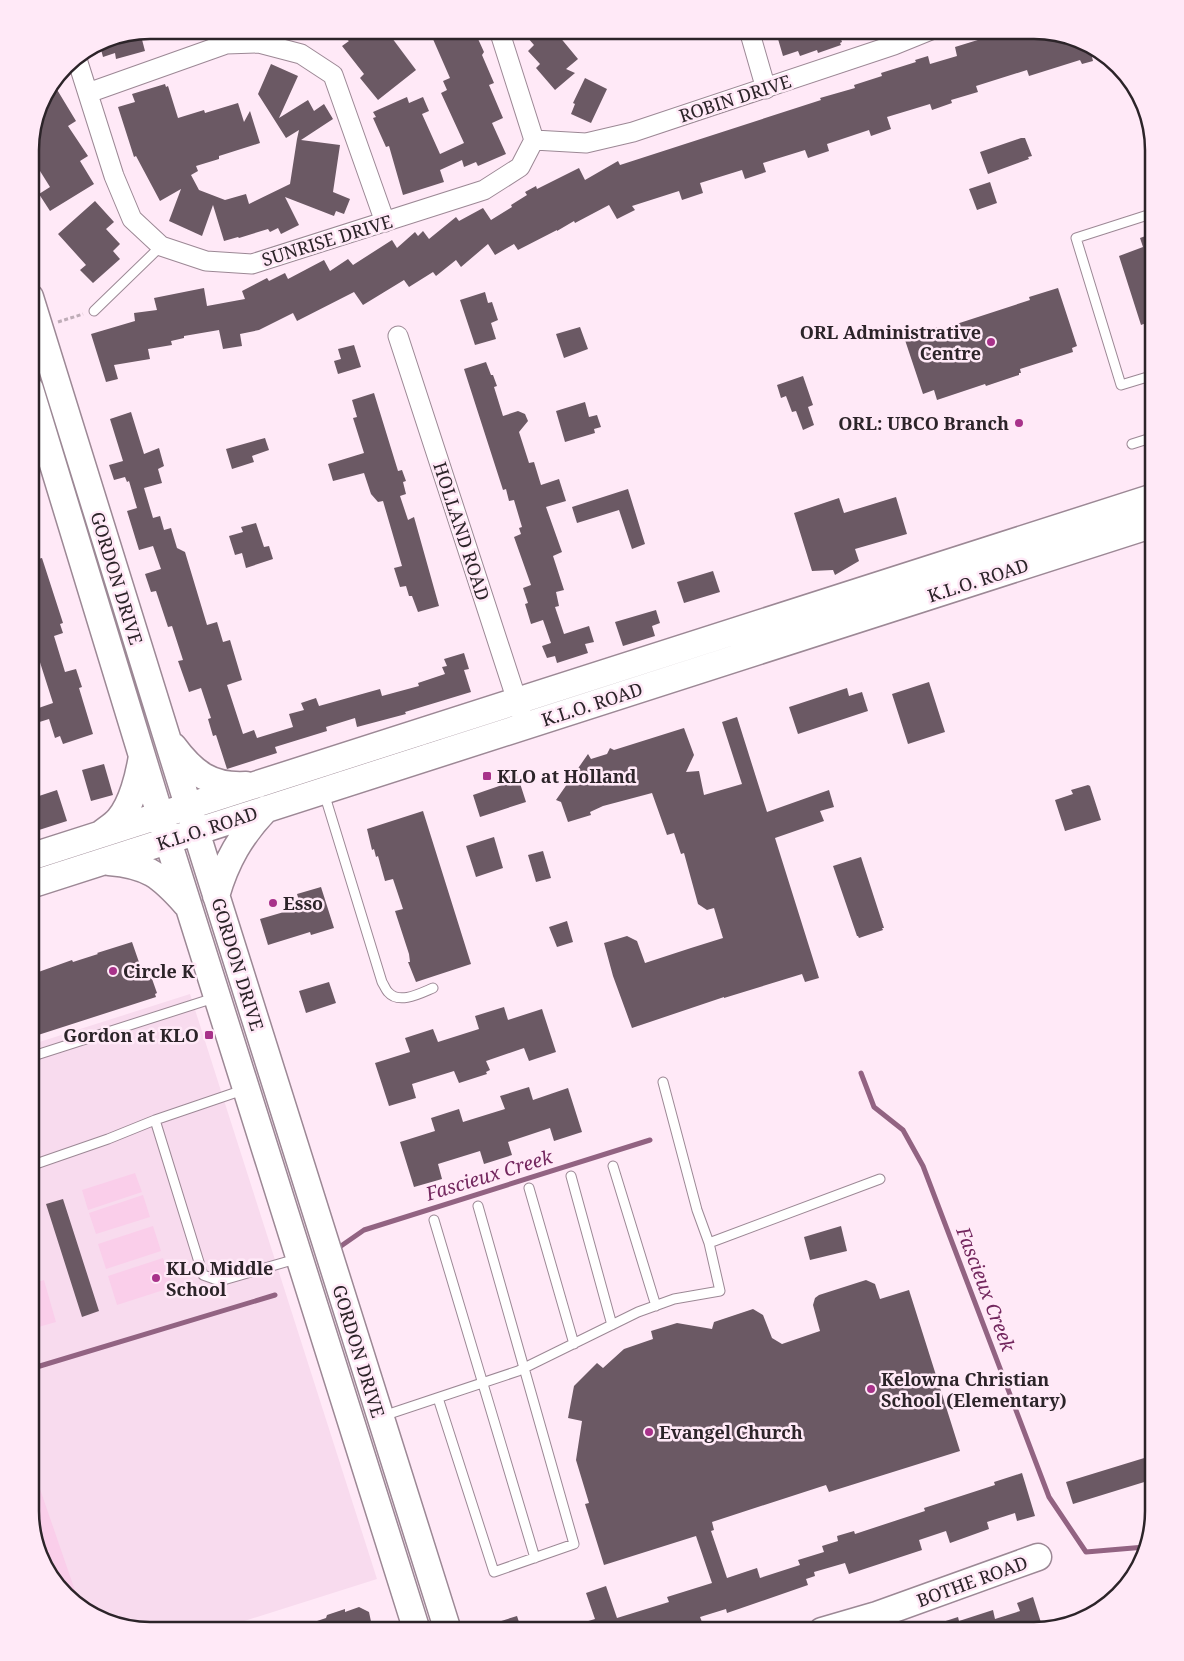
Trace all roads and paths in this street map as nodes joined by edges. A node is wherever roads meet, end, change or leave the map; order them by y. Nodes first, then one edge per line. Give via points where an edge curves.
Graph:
1 (502, 39) edge
2 (751, 39) edge
3 (909, 39) edge
4 (79, 64) edge
5 (766, 89) junction
6 (88, 92) junction
7 (534, 140) junction
8 (1145, 216) edge
9 (385, 222) junction
10 (161, 246) junction
11 (94, 311) joint
12 (39, 324) edge
13 (40, 327) junction
14 (398, 336) dead end
15 (1145, 378) edge
16 (39, 418) edge
17 (1145, 440) edge
18 (1132, 444) dead end
19 (1145, 500) edge
20 (1145, 527) edge
21 (517, 701) junction
22 (525, 726) junction
23 (166, 735) junction
24 (142, 756) junction
25 (257, 785) junction
26 (324, 791) junction
27 (188, 807) junction
28 (266, 809) junction
29 (160, 816) junction
30 (196, 832) junction
31 (101, 835) junction
32 (168, 841) junction
33 (39, 854) edge
34 (104, 862) junction
35 (39, 882) edge
36 (216, 896) junction
37 (188, 905) junction
38 (433, 988) dead end
39 (217, 997) junction
40 (39, 1054) edge
41 (663, 1082) dead end
42 (246, 1089) junction
43 (155, 1120) junction
44 (39, 1163) edge
45 (613, 1166) dead end
46 (571, 1176) dead end
47 (880, 1179) dead end
48 (529, 1188) dead end
49 (478, 1206) dead end
50 (434, 1220) dead end
51 (709, 1243) junction
52 (299, 1258) junction
53 (656, 1306) junction
54 (612, 1325) junction
55 (574, 1344) junction
56 (524, 1368) junction
57 (482, 1383) junction
58 (438, 1398) junction
59 (380, 1417) junction
60 (1038, 1557) dead end
61 (535, 1558) junction
62 (414, 1622) edge
63 (445, 1622) edge
64 (882, 1622) edge

1 - 7 street
2 - 5 street
3 - 5 street, ROBIN DRIVE
4 - 6 street, SUNRISE DRIVE
5 - 7 street, ROBIN DRIVE via 633,132 586,143
6 - 9 street via 226,44 259,43 302,54 334,75
6 - 10 street, SUNRISE DRIVE via 114,176 132,219
7 - 9 street, SUNRISE DRIVE via 520,167 484,190
8 - 15 lane via 1076,238 1121,385
9 - 10 street, SUNRISE DRIVE via 252,264 206,261
10 - 11 lane
11 - 13 path
12 - 13 main road, GORDON DRIVE
13 - 23 main road, GORDON DRIVE
14 - 21 street, HOLLAND ROAD
16 - 24 main road, GORDON DRIVE
17 - 18 lane
19 - 21 main road, K.L.O. ROAD
20 - 22 main road, K.L.O. ROAD
21 - 22 street, HOLLAND ROAD
21 - 25 main road, K.L.O. ROAD
22 - 26 main road, K.L.O. ROAD
23 - 25 main road via 183,760 213,781 229,786
23 - 27 main road, GORDON DRIVE
24 - 29 main road, GORDON DRIVE
24 - 31 main road via 138,780 120,818
25 - 27 main road, K.L.O. ROAD
26 - 28 main road, K.L.O. ROAD
26 - 38 lane via 382,982 389,994 398,998
27 - 29 main road, K.L.O. ROAD
27 - 30 main road, GORDON DRIVE
28 - 30 main road, K.L.O. ROAD
28 - 36 main road via 250,826 231,856
29 - 31 main road, K.L.O. ROAD
29 - 32 main road, GORDON DRIVE
30 - 32 main road, K.L.O. ROAD
30 - 36 main road, GORDON DRIVE
31 - 33 main road, K.L.O. ROAD
32 - 34 main road, K.L.O. ROAD
32 - 37 main road, GORDON DRIVE
34 - 35 main road, K.L.O. ROAD
34 - 37 main road via 144,868 171,887
36 - 59 main road, GORDON DRIVE
37 - 39 main road, GORDON DRIVE
39 - 40 lane
39 - 42 main road, GORDON DRIVE
41 - 51 lane
42 - 43 lane
42 - 52 main road, GORDON DRIVE
43 - 44 lane
43 - 52 lane via 203,1275 220,1281
45 - 53 lane
46 - 54 lane
47 - 51 lane
48 - 55 lane
49 - 56 lane
50 - 57 lane
51 - 53 lane via 720,1290
52 - 62 main road, GORDON DRIVE
53 - 54 lane
54 - 55 lane
55 - 56 lane
56 - 57 lane
56 - 61 lane via 574,1544
57 - 58 lane
57 - 61 lane
58 - 59 lane
58 - 61 lane via 494,1572
59 - 63 main road, GORDON DRIVE
60 - 64 main road, BOTHE ROAD

